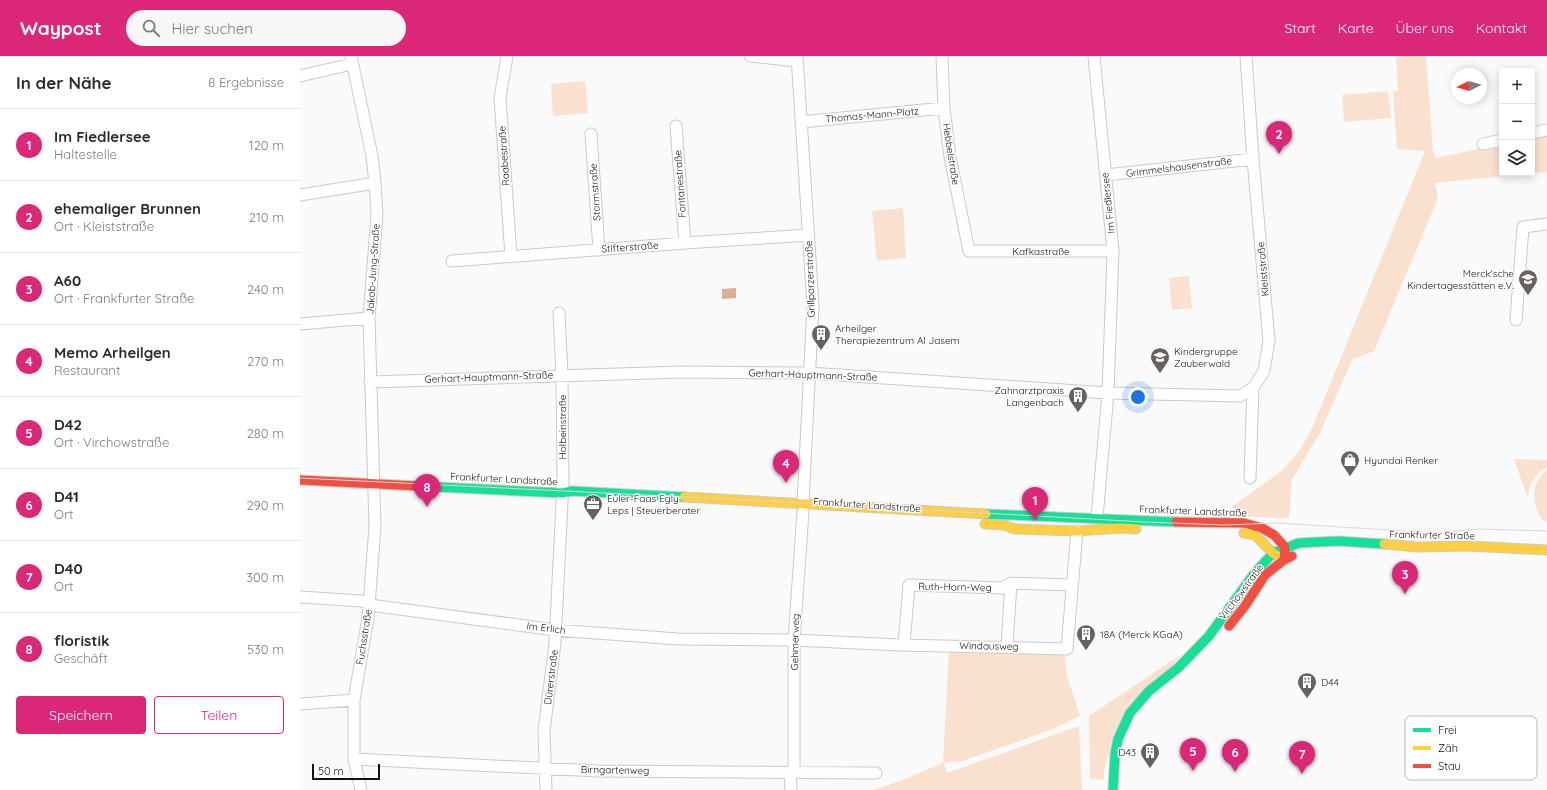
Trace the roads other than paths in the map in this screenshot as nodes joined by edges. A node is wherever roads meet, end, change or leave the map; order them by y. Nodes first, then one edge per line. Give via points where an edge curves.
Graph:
1 (507, 56) edge
2 (750, 56) edge
3 (942, 56) edge
4 (1094, 56) edge
5 (1246, 56) edge
6 (797, 59) edge
7 (352, 60) edge
8 (300, 76) edge
9 (944, 108) junction
10 (801, 122) junction
11 (676, 126) dead end
12 (1547, 130) edge
13 (1535, 132) edge
14 (591, 134) dead end
15 (1499, 141) edge
16 (1483, 144) dead end
17 (1252, 159) junction
18 (1106, 175) junction
19 (375, 182) junction
20 (300, 194) edge
21 (1547, 224) edge
22 (809, 235) junction
23 (685, 243) junction
24 (599, 250) junction
25 (969, 251) joint
26 (1113, 251) junction
27 (511, 256) junction
28 (452, 261) dead end
29 (559, 314) dead end
30 (369, 318) junction
31 (1516, 320) dead end
32 (300, 324) edge
33 (809, 373) junction
34 (562, 375) junction
35 (370, 382) junction
36 (1254, 388) junction
37 (1108, 393) junction
38 (1250, 478) dead end
39 (300, 480) edge
40 (374, 484) junction
41 (562, 493) junction
42 (803, 507) junction
43 (1097, 517) junction
44 (935, 520) dead end
45 (974, 523) dead end
46 (1096, 530) junction
47 (1077, 531) junction
48 (1170, 531) dead end
49 (1236, 533) dead end
50 (1316, 543) junction
51 (1285, 547) junction
52 (1547, 550) edge
53 (1272, 553) junction
54 (1284, 560) junction
55 (1011, 583) junction
56 (1072, 585) junction
57 (300, 597) edge
58 (369, 603) junction
59 (555, 630) junction
60 (794, 640) junction
61 (904, 645) junction
62 (1007, 646) junction
63 (1178, 668) junction
64 (354, 700) junction
65 (300, 704) edge
66 (354, 759) junction
67 (545, 768) junction
68 (792, 772) junction
69 (876, 772) dead end
70 (361, 790) edge
71 (546, 790) edge
72 (791, 790) edge
73 (1113, 790) edge

1 - 27 street, Raabestraße via 500,98
2 - 6 street
3 - 9 street, Hebbelstraße
4 - 18 street, Im Fiedlersee
5 - 17 street, Kleiststraße
6 - 10 street, Grillparzerstraße
7 - 8 street
7 - 19 street, Jakob-Jung-Straße
9 - 10 street, Thomas-Mann-Platz
9 - 25 street, Hebbelstraße via 950,156
10 - 22 street, Grillparzerstraße
11 - 23 street, Fontanestraße
12 - 13 street
14 - 24 street, Stormstraße
15 - 16 street
17 - 18 street, Grimmelshausenstraße
17 - 36 street, Kleiststraße via 1269,341 1264,370
18 - 26 street, Im Fiedlersee
19 - 20 street
19 - 30 street, Jakob-Jung-Straße via 376,222
21 - 31 street via 1523,227
22 - 23 street, Stifterstraße
22 - 33 street, Grillparzerstraße via 813,305
23 - 24 street, Stifterstraße
24 - 27 street, Stifterstraße
25 - 26 street, Kafkastraße
26 - 37 street, Im Fiedlersee
27 - 28 street, Stifterstraße
29 - 34 street, Holbeinstraße
30 - 32 street
30 - 35 street, Jakob-Jung-Straße
33 - 34 street, Gerhart-Hauptmann-Straße via 681,372
33 - 37 street, Gerhart-Hauptmann-Straße
33 - 42 street, Grillparzerstraße
34 - 35 street, Gerhart-Hauptmann-Straße
34 - 41 street, Holbeinstraße
35 - 40 street, Jakob-Jung-Straße
36 - 37 street, Gerhart-Hauptmann-Straße via 1240,396
36 - 38 street, Kleiststraße
37 - 43 street, Im Fiedlersee
39 - 40 street, Frankfurter Landstraße
40 - 41 street, Frankfurter Landstraße
40 - 58 street, Fuchsstraße via 375,527
41 - 42 street, Frankfurter Landstraße via 580,491
41 - 59 street, Dürerstraße
42 - 43 street, Frankfurter Landstraße
42 - 44 street, Frankfurter Landstraße
42 - 60 street, Gehmerweg
43 - 46 street
43 - 51 street, Frankfurter Landstraße via 1244,523 1262,528 1274,535
45 - 47 street, Frankfurter Landstraße via 1004,525 1015,529
46 - 47 street, Frankfurter Landstraße
46 - 48 street, Frankfurter Landstraße via 1120,528
47 - 56 street, Windausweg
49 - 53 street, Frankfurter Landstraße via 1255,534
50 - 51 street, Frankfurter Straße via 1299,542
50 - 52 street, Frankfurter Straße via 1338,541 1418,547 1468,546
50 - 54 street, Frankfurter Straße
51 - 53 street, Frankfurter Straße
51 - 54 street
53 - 54 street, Frankfurter Landstraße
53 - 63 street, Virchowstraße via 1210,636
54 - 63 street, Virchowstraße via 1265,575 1245,606 1218,639 1194,659
55 - 56 street, Ruth-Horn-Weg
55 - 61 street, Ruth-Horn-Weg via 1003,588 909,585
55 - 62 street
56 - 62 street, Windausweg via 1067,648
57 - 58 street, Im Erlich
58 - 59 street, Im Erlich
58 - 64 street, Fuchsstraße
59 - 60 street, Im Erlich via 678,639
59 - 67 street, Dürerstraße via 544,731
60 - 61 street, Windausweg
60 - 68 street, Gehmerweg
61 - 62 street, Windausweg
63 - 73 street, Virchowstraße via 1141,699 1123,726 1115,754
64 - 65 street
64 - 66 street, Fuchsstraße
66 - 67 street, Birngartenweg
66 - 70 street, Fuchsstraße
67 - 68 street, Birngartenweg via 598,771
67 - 71 street, Dürerstraße
68 - 69 street, Birngartenweg
68 - 72 street, Gehmerweg

